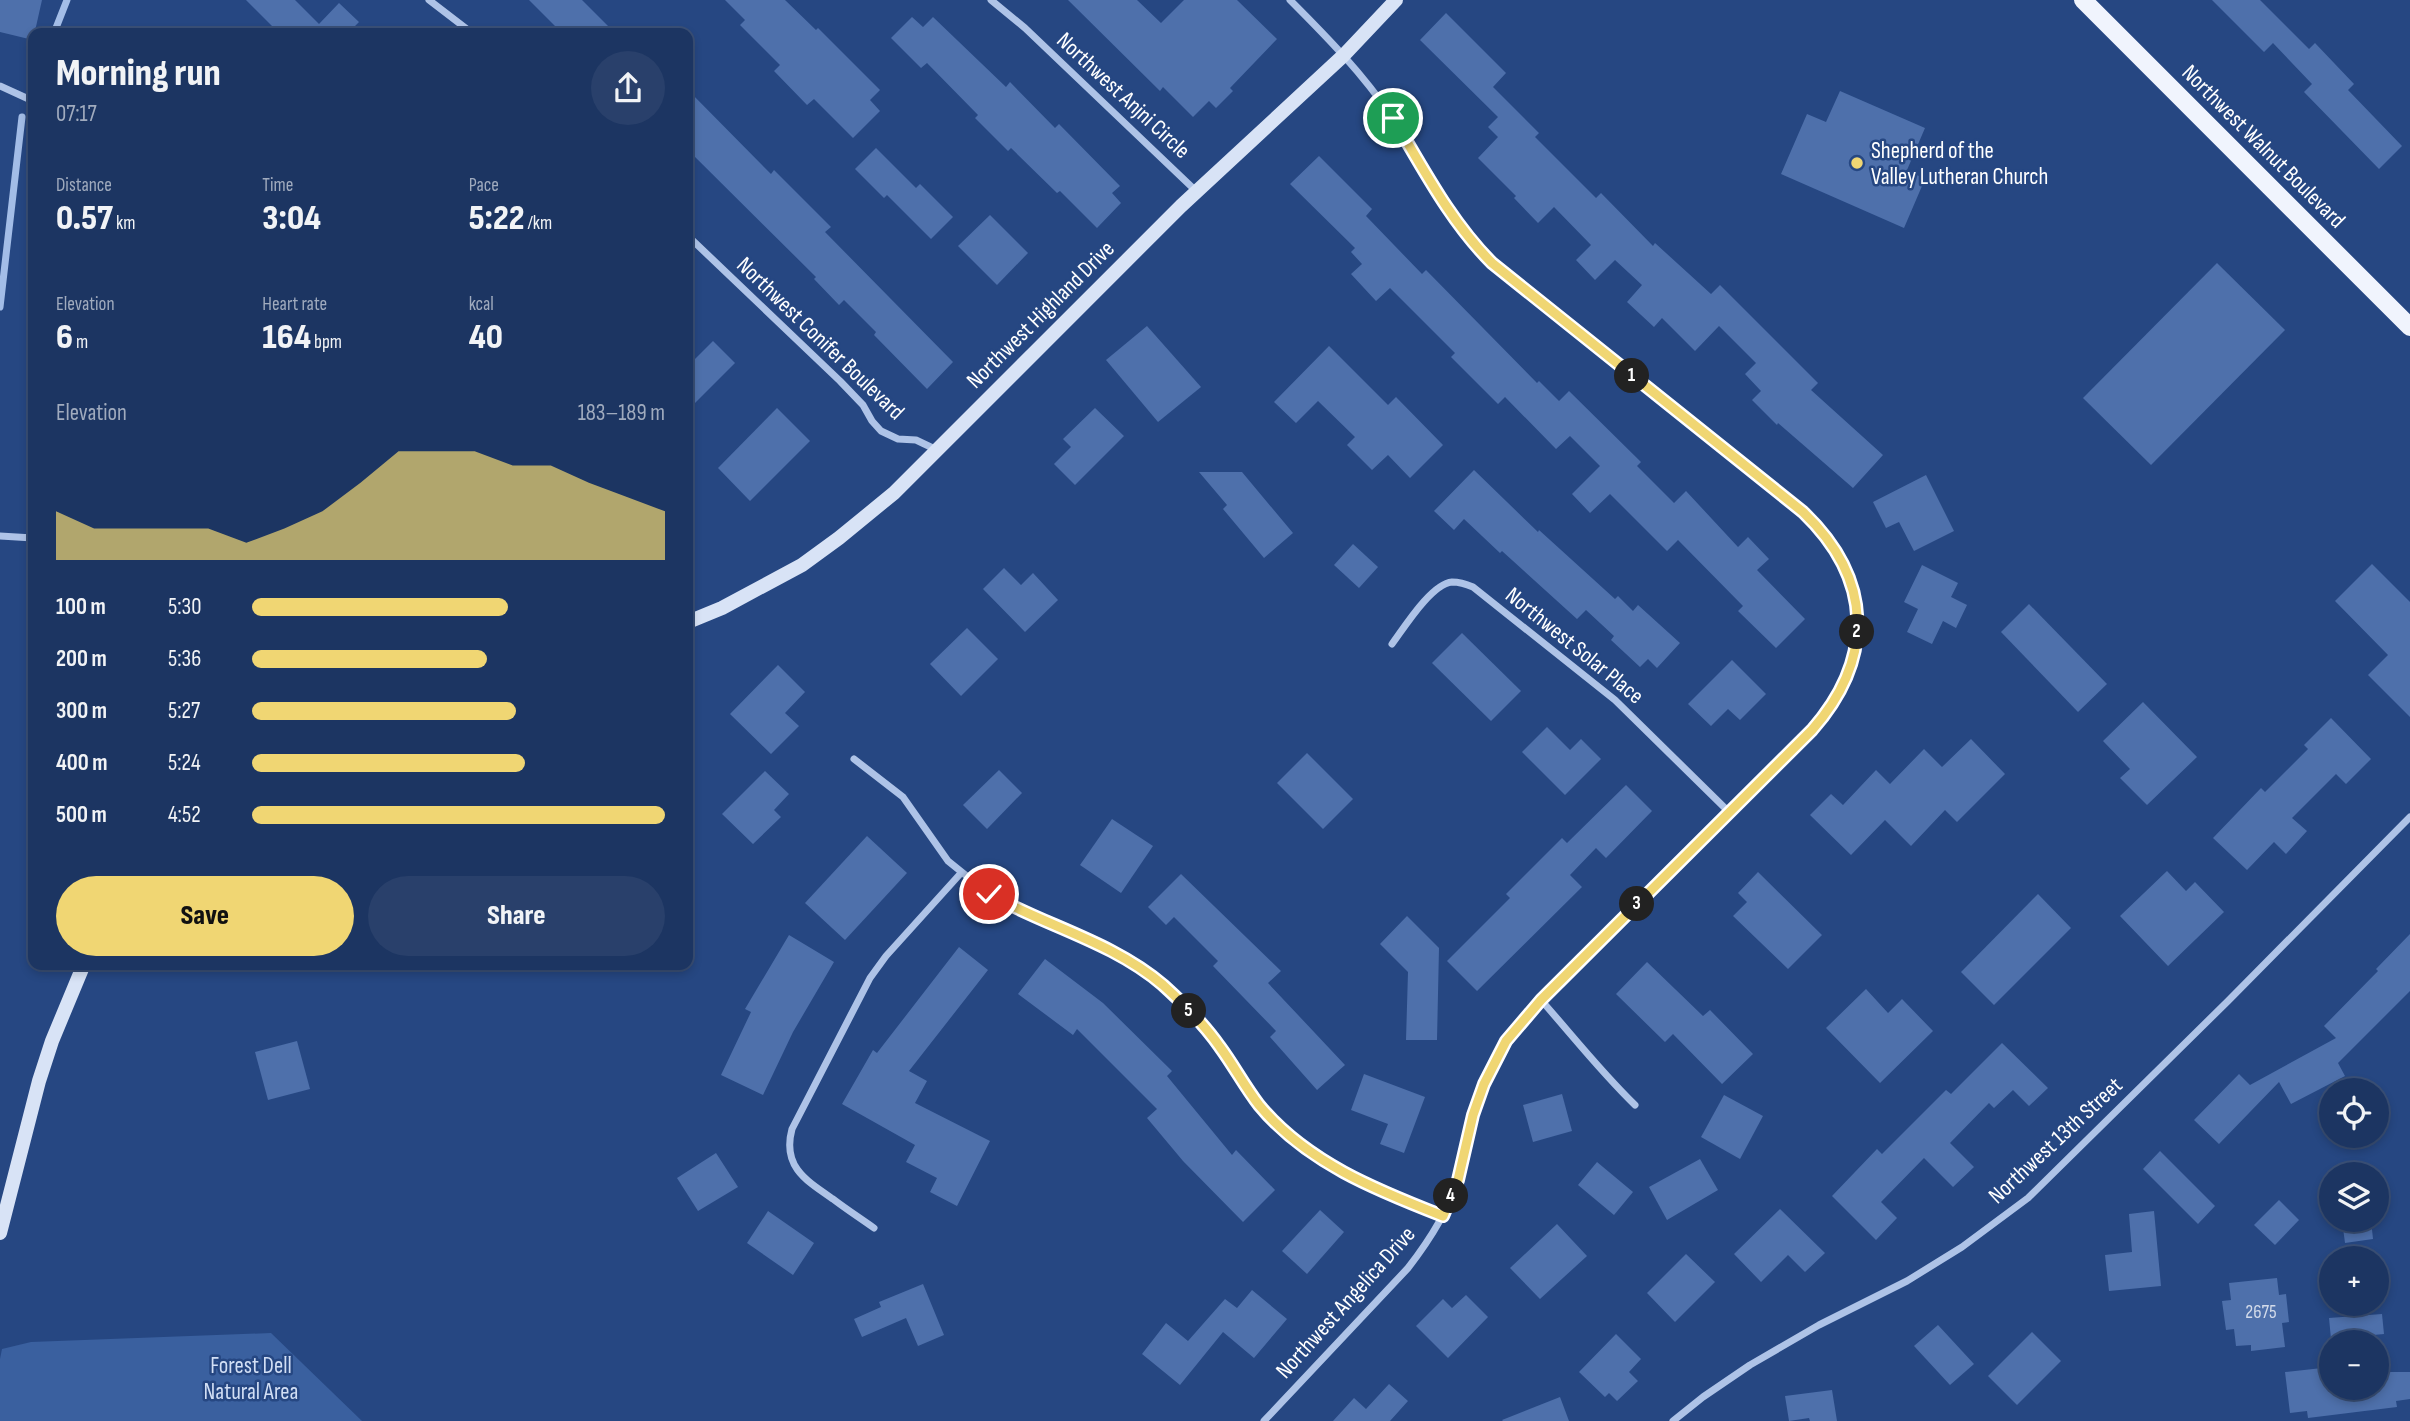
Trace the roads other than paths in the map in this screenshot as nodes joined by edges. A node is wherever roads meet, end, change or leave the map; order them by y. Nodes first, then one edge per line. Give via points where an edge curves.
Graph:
1 (429, 0) edge
2 (991, 0) edge
3 (1290, 0) edge
4 (1395, 0) edge
5 (2083, 0) edge
6 (465, 28) edge
7 (1344, 55) junction
8 (0, 86) edge
9 (28, 99) edge
10 (1197, 191) junction
11 (693, 241) edge
12 (2410, 327) edge
13 (937, 450) junction
14 (0, 536) edge
15 (28, 538) edge
16 (693, 620) edge
17 (1392, 644) dead end
18 (854, 759) dead end
19 (1729, 812) junction
20 (2410, 817) edge
21 (961, 873) junction
22 (82, 970) edge
23 (1541, 1000) junction
24 (1635, 1105) dead end
25 (1443, 1216) junction
26 (874, 1228) dead end
27 (0, 1233) edge
28 (1264, 1421) edge
29 (1673, 1421) edge

1 - 6 street
2 - 10 street, Northwest Anjni Circle
3 - 7 street
4 - 7 main road, Northwest Highland Drive
5 - 12 main road, Northwest Walnut Boulevard
7 - 10 main road, Northwest Highland Drive
7 - 19 street, Northwest Angelica Drive via 1393,118 1456,221 1492,263 1803,512 1839,556 1858,618 1845,682 1812,730
8 - 9 street
10 - 13 main road, Northwest Highland Drive
11 - 13 street, Northwest Conifer Boulevard via 863,405 881,431
13 - 16 main road, Northwest Highland Drive via 894,493 811,558 762,588
14 - 15 street
17 - 19 street, Northwest Solar Place via 1443,584 1473,587 1615,700
18 - 21 street via 903,797
19 - 23 street, Northwest Angelica Drive
20 - 29 street, Northwest 13th Street via 2028,1198 1907,1281 1749,1365
21 - 25 street via 1013,907 1134,964 1196,1017 1258,1104 1306,1149 1384,1193
21 - 26 street via 870,978 789,1141 796,1170
22 - 27 main road via 39,1081
23 - 24 street
23 - 25 street, Northwest Angelica Drive via 1506,1041 1484,1084 1458,1180
25 - 28 street, Northwest Angelica Drive via 1408,1268

